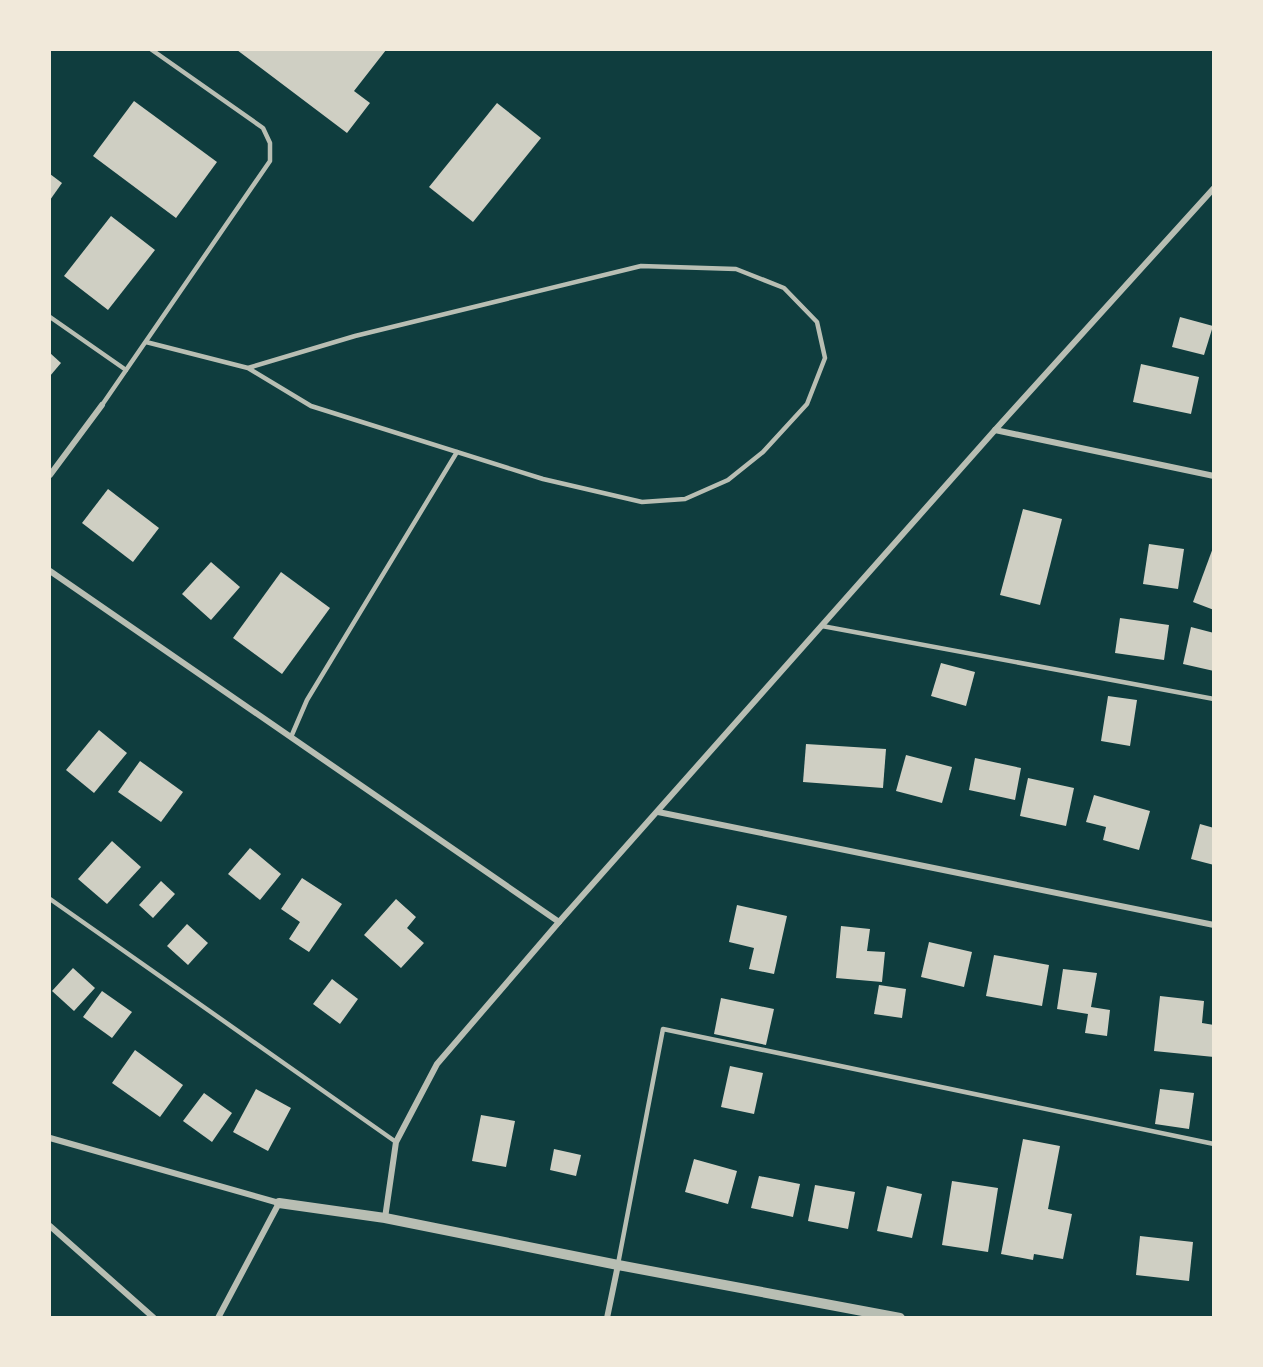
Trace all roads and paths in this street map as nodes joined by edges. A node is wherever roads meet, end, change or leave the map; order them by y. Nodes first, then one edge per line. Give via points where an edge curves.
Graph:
1 (152, 50) edge
2 (1214, 188) edge
3 (50, 317) edge
4 (146, 342) junction
5 (248, 368) junction
6 (126, 370) junction
7 (102, 405) joint
8 (995, 430) junction
9 (457, 452) junction
10 (50, 475) edge
11 (1214, 476) edge
12 (50, 571) edge
13 (822, 626) junction
14 (1214, 699) edge
15 (291, 737) junction
16 (658, 812) junction
17 (50, 899) edge
18 (559, 922) junction
19 (1214, 925) edge
20 (50, 1138) edge
21 (396, 1142) junction
22 (1214, 1144) edge
23 (279, 1203) junction
24 (385, 1218) junction
25 (50, 1226) edge
26 (618, 1265) junction
27 (154, 1317) edge
28 (218, 1317) edge
29 (607, 1317) edge
30 (900, 1317) edge

1 - 4 lane via 263,128 270,143 270,161
2 - 8 street
3 - 6 lane
4 - 5 lane
4 - 6 lane
5 - 9 lane via 311,406
5 - 9 lane via 355,336 641,266 736,269 784,288 816,322 825,358 807,404 763,452 728,480 685,499 642,502 543,479
6 - 7 lane
7 - 10 street
8 - 11 street
8 - 13 street
9 - 15 lane via 307,700
12 - 15 street
13 - 14 lane
13 - 16 street
15 - 18 street
16 - 18 street
16 - 19 street
17 - 21 lane
18 - 21 street via 437,1064
20 - 23 street
21 - 24 street
22 - 26 lane via 663,1029
23 - 24 street
23 - 28 street
24 - 26 street
25 - 27 street
26 - 29 street
26 - 30 street

